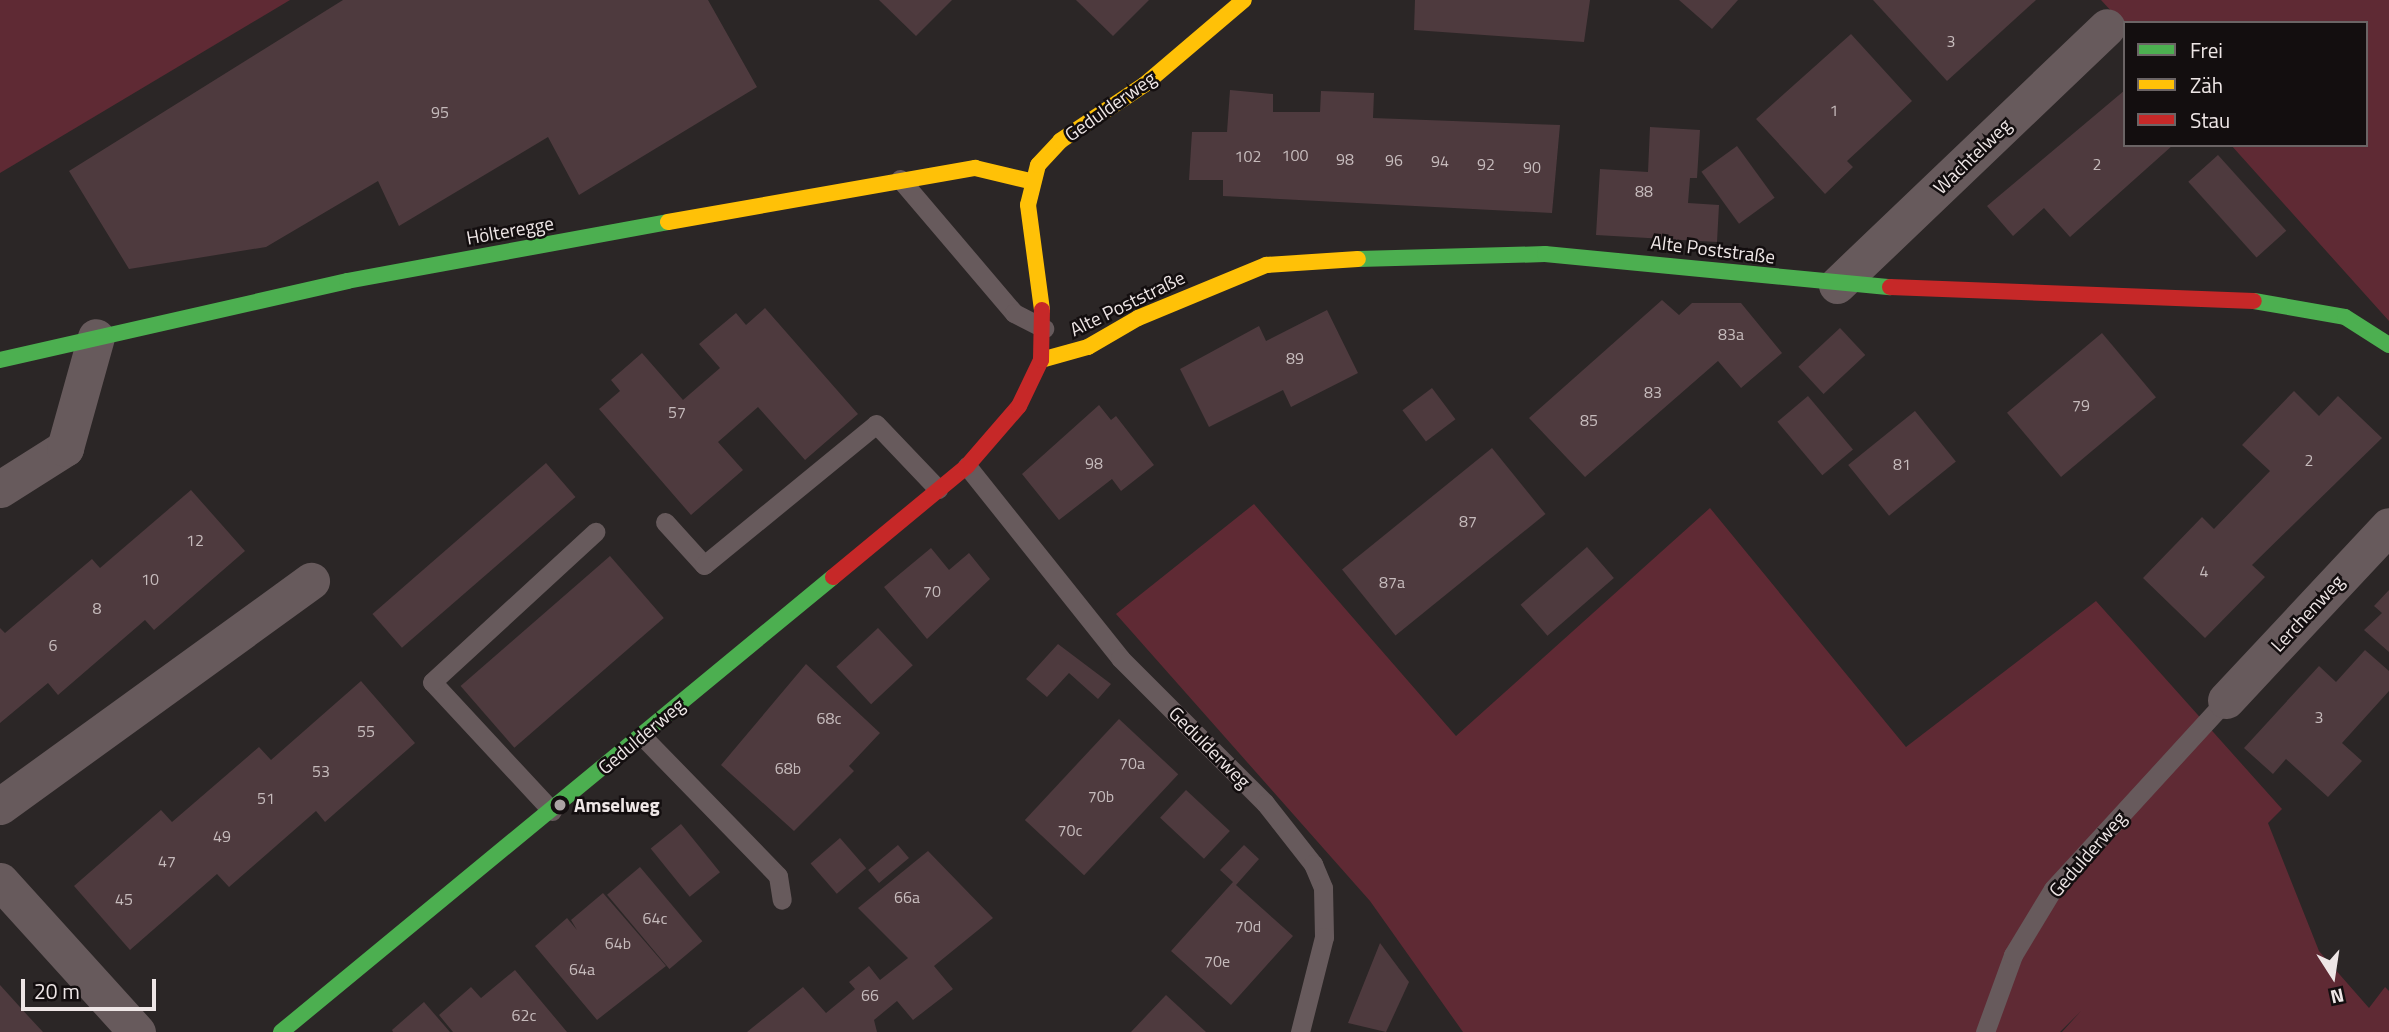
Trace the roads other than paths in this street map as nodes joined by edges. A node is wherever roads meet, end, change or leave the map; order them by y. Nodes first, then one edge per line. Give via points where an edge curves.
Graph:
1 (1244, 0) edge
2 (2108, 27) dead end
3 (900, 179) junction
4 (1030, 181) junction
5 (1837, 285) junction
6 (1044, 328) junction
7 (96, 337) junction
8 (2389, 345) edge
9 (0, 360) edge
10 (1041, 360) junction
11 (967, 466) junction
12 (0, 489) edge
13 (938, 489) junction
14 (665, 522) dead end
15 (2389, 526) edge
16 (595, 532) dead end
17 (311, 581) dead end
18 (2225, 701) joint
19 (642, 736) junction
20 (0, 806) edge
21 (552, 811) junction
22 (0, 881) edge
23 (782, 900) dead end
24 (137, 1032) edge
25 (281, 1032) edge
26 (1300, 1032) edge
27 (1985, 1032) edge

1 - 4 street, Gedulderweg via 1144,85 1060,141
2 - 5 street, Wachtelweg
3 - 4 street, Hölteregge via 975,168
3 - 6 lane via 1014,313
3 - 7 street, Hölteregge via 347,281
4 - 6 street, Gedulderweg via 1029,227
5 - 8 street, Alte Poststraße via 2285,302 2345,317
5 - 10 street, Alte Poststraße via 1545,254 1266,265 1138,318 1088,347
6 - 10 street, Gedulderweg
7 - 9 street, Hölteregge
7 - 12 street via 65,448
10 - 11 street, Gedulderweg via 1018,406
11 - 13 street, Gedulderweg
11 - 26 lane, Gedulderweg via 1120,658 1265,803 1313,864 1323,888 1324,937
13 - 14 lane via 876,424 704,565
13 - 19 street, Gedulderweg
15 - 18 street, Lerchenweg
16 - 21 lane via 432,682
17 - 20 street
18 - 27 lane, Gedulderweg via 2053,889 2013,955
19 - 21 street, Gedulderweg
19 - 23 lane via 778,876
21 - 25 street, Gedulderweg
22 - 24 street

